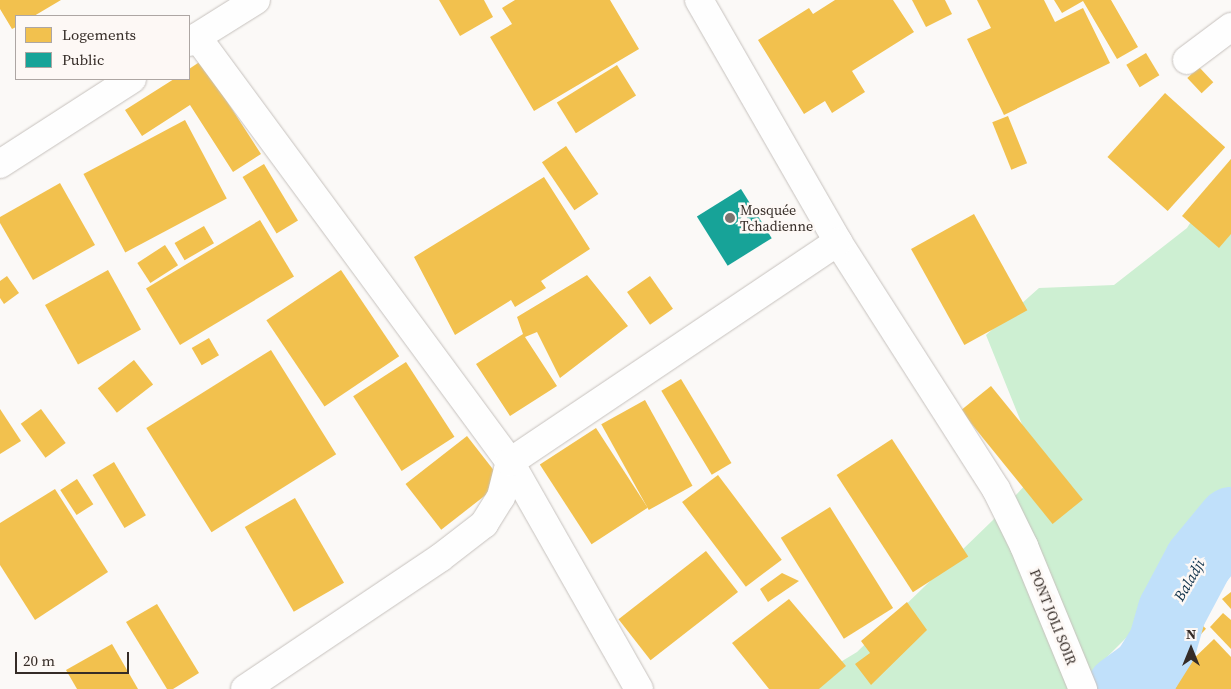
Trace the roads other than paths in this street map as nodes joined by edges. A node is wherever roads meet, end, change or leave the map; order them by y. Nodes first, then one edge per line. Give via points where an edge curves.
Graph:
1 (256, 0) edge
2 (698, 0) edge
3 (1231, 27) edge
4 (193, 39) edge
5 (1187, 60) dead end
6 (130, 80) edge
7 (0, 164) edge
8 (838, 242) junction
9 (510, 462) junction
10 (244, 689) edge
11 (639, 689) edge
12 (1083, 689) edge

1 - 4 street
2 - 8 street, PONT JOLI SOIR
3 - 5 street
4 - 9 street
6 - 7 street
8 - 9 street
8 - 12 street, PONT JOLI SOIR via 996,489 1024,546
9 - 10 street via 501,497 484,524 440,558
9 - 11 street

